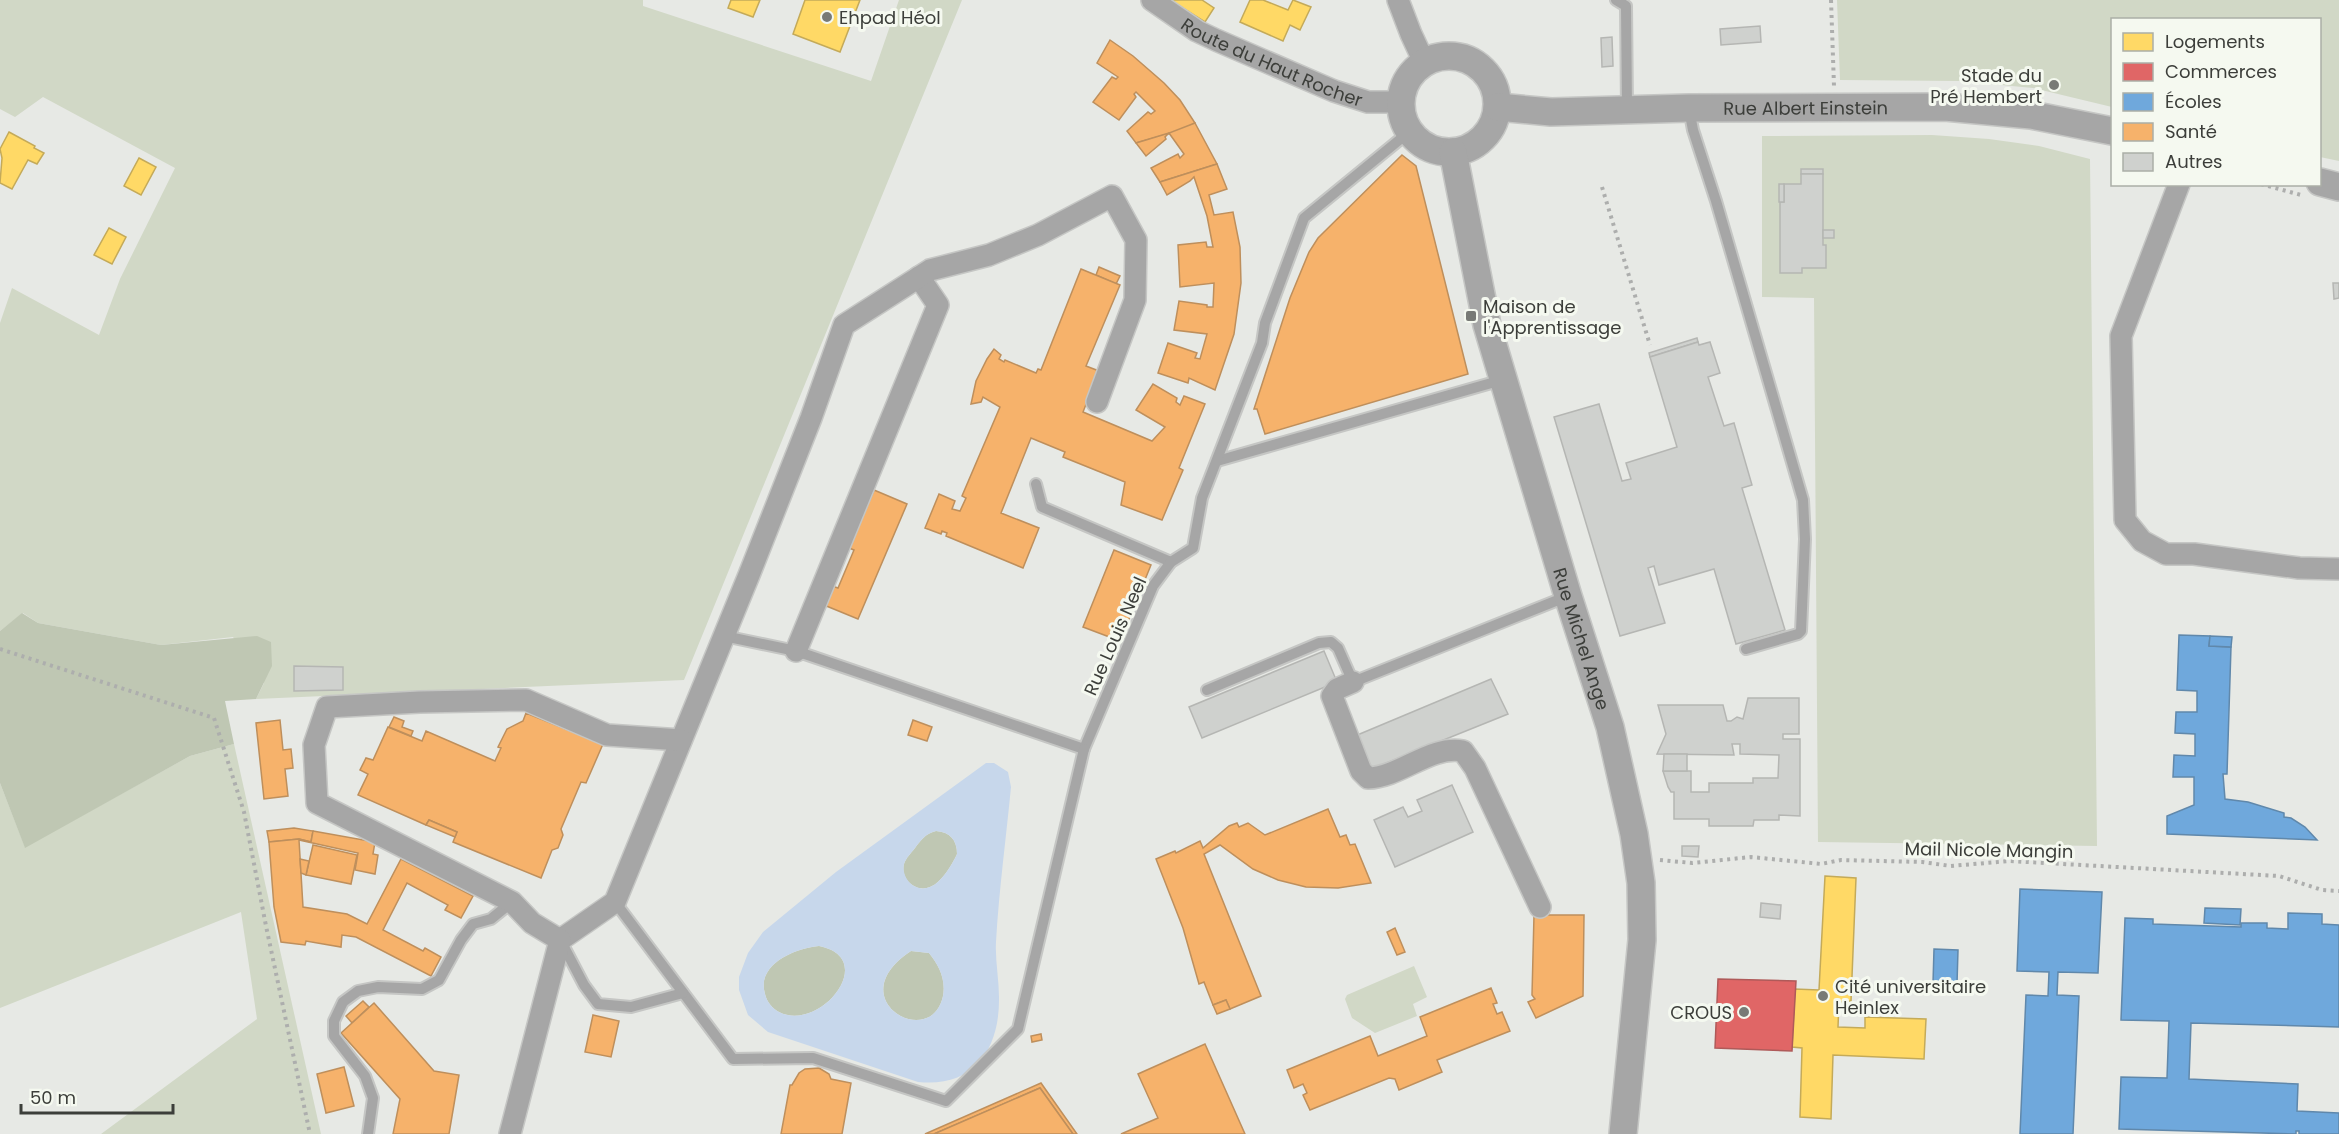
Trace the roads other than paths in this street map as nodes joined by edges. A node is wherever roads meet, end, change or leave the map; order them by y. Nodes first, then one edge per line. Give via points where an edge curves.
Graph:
1 (1152, 0) edge
2 (1398, 0) edge
3 (1616, 0) edge
4 (1424, 62) junction
5 (1400, 102) junction
6 (1498, 107) junction
7 (1689, 108) junction
8 (1627, 110) junction
9 (2111, 131) edge
10 (1409, 132) junction
11 (1453, 152) junction
12 (2321, 182) edge
13 (2178, 186) edge
14 (2339, 187) edge
15 (919, 277) junction
16 (1503, 380) junction
17 (1097, 402) dead end
18 (1217, 461) junction
19 (1036, 484) dead end
20 (1171, 562) junction
21 (2339, 568) edge
22 (1568, 596) junction
23 (724, 636) junction
24 (1746, 649) dead end
25 (796, 651) junction
26 (1353, 682) junction
27 (1207, 690) dead end
28 (681, 740) junction
29 (1084, 749) junction
30 (512, 902) junction
31 (615, 902) junction
32 (1540, 907) dead end
33 (560, 940) junction
34 (683, 993) junction
35 (369, 1134) edge
36 (510, 1134) edge
37 (1623, 1134) edge

1 - 5 street, Route du Haut Rocher via 1197,31 1334,91 1368,102
2 - 4 street
3 - 8 lane via 1626,6
4 - 5 street via 1409,76
4 - 6 street via 1450,56 1477,65 1493,84
5 - 10 street
6 - 8 street, Rue Albert Einstein via 1542,112
6 - 11 street via 1489,132 1477,144
7 - 8 street, Rue Albert Einstein
7 - 9 street, Rue Albert Einstein via 1945,107 2021,114
7 - 24 lane via 1803,500 1801,631
10 - 11 street via 1430,149
10 - 18 lane, Rue Louis Neel via 1304,218
11 - 16 street, Rue Michel Ange via 1487,325
12 - 14 street
13 - 21 street via 2121,336 2125,520 2142,541 2166,554 2299,568
15 - 17 street via 1038,235 1112,196 1136,240 1135,300
15 - 23 street via 844,325
15 - 25 street via 938,304
16 - 18 lane
16 - 22 street, Rue Michel Ange
18 - 20 lane, Rue Louis Neel via 1202,498 1193,548
19 - 20 lane via 1042,507
20 - 29 lane, Rue Louis Neel via 1153,586
22 - 26 lane
22 - 37 street, Rue Michel Ange via 1610,727 1641,883 1642,940
23 - 25 lane
23 - 28 street
25 - 29 lane
26 - 27 lane via 1338,648 1331,642
26 - 32 street via 1337,689 1332,696 1361,771 1373,778 1444,753 1458,750 1466,754
28 - 30 street via 608,735 526,700 327,707 314,745 317,803
28 - 31 street
29 - 34 lane, Rue Louis Neel via 1018,1029 946,1101 813,1058 733,1059
30 - 33 street via 532,923
30 - 35 lane via 491,918 473,924 439,980 422,989 378,987 358,991 343,1002 334,1021 334,1036 365,1076 373,1098
31 - 33 street
31 - 34 lane
33 - 34 lane via 598,1004 631,1007
33 - 36 street

